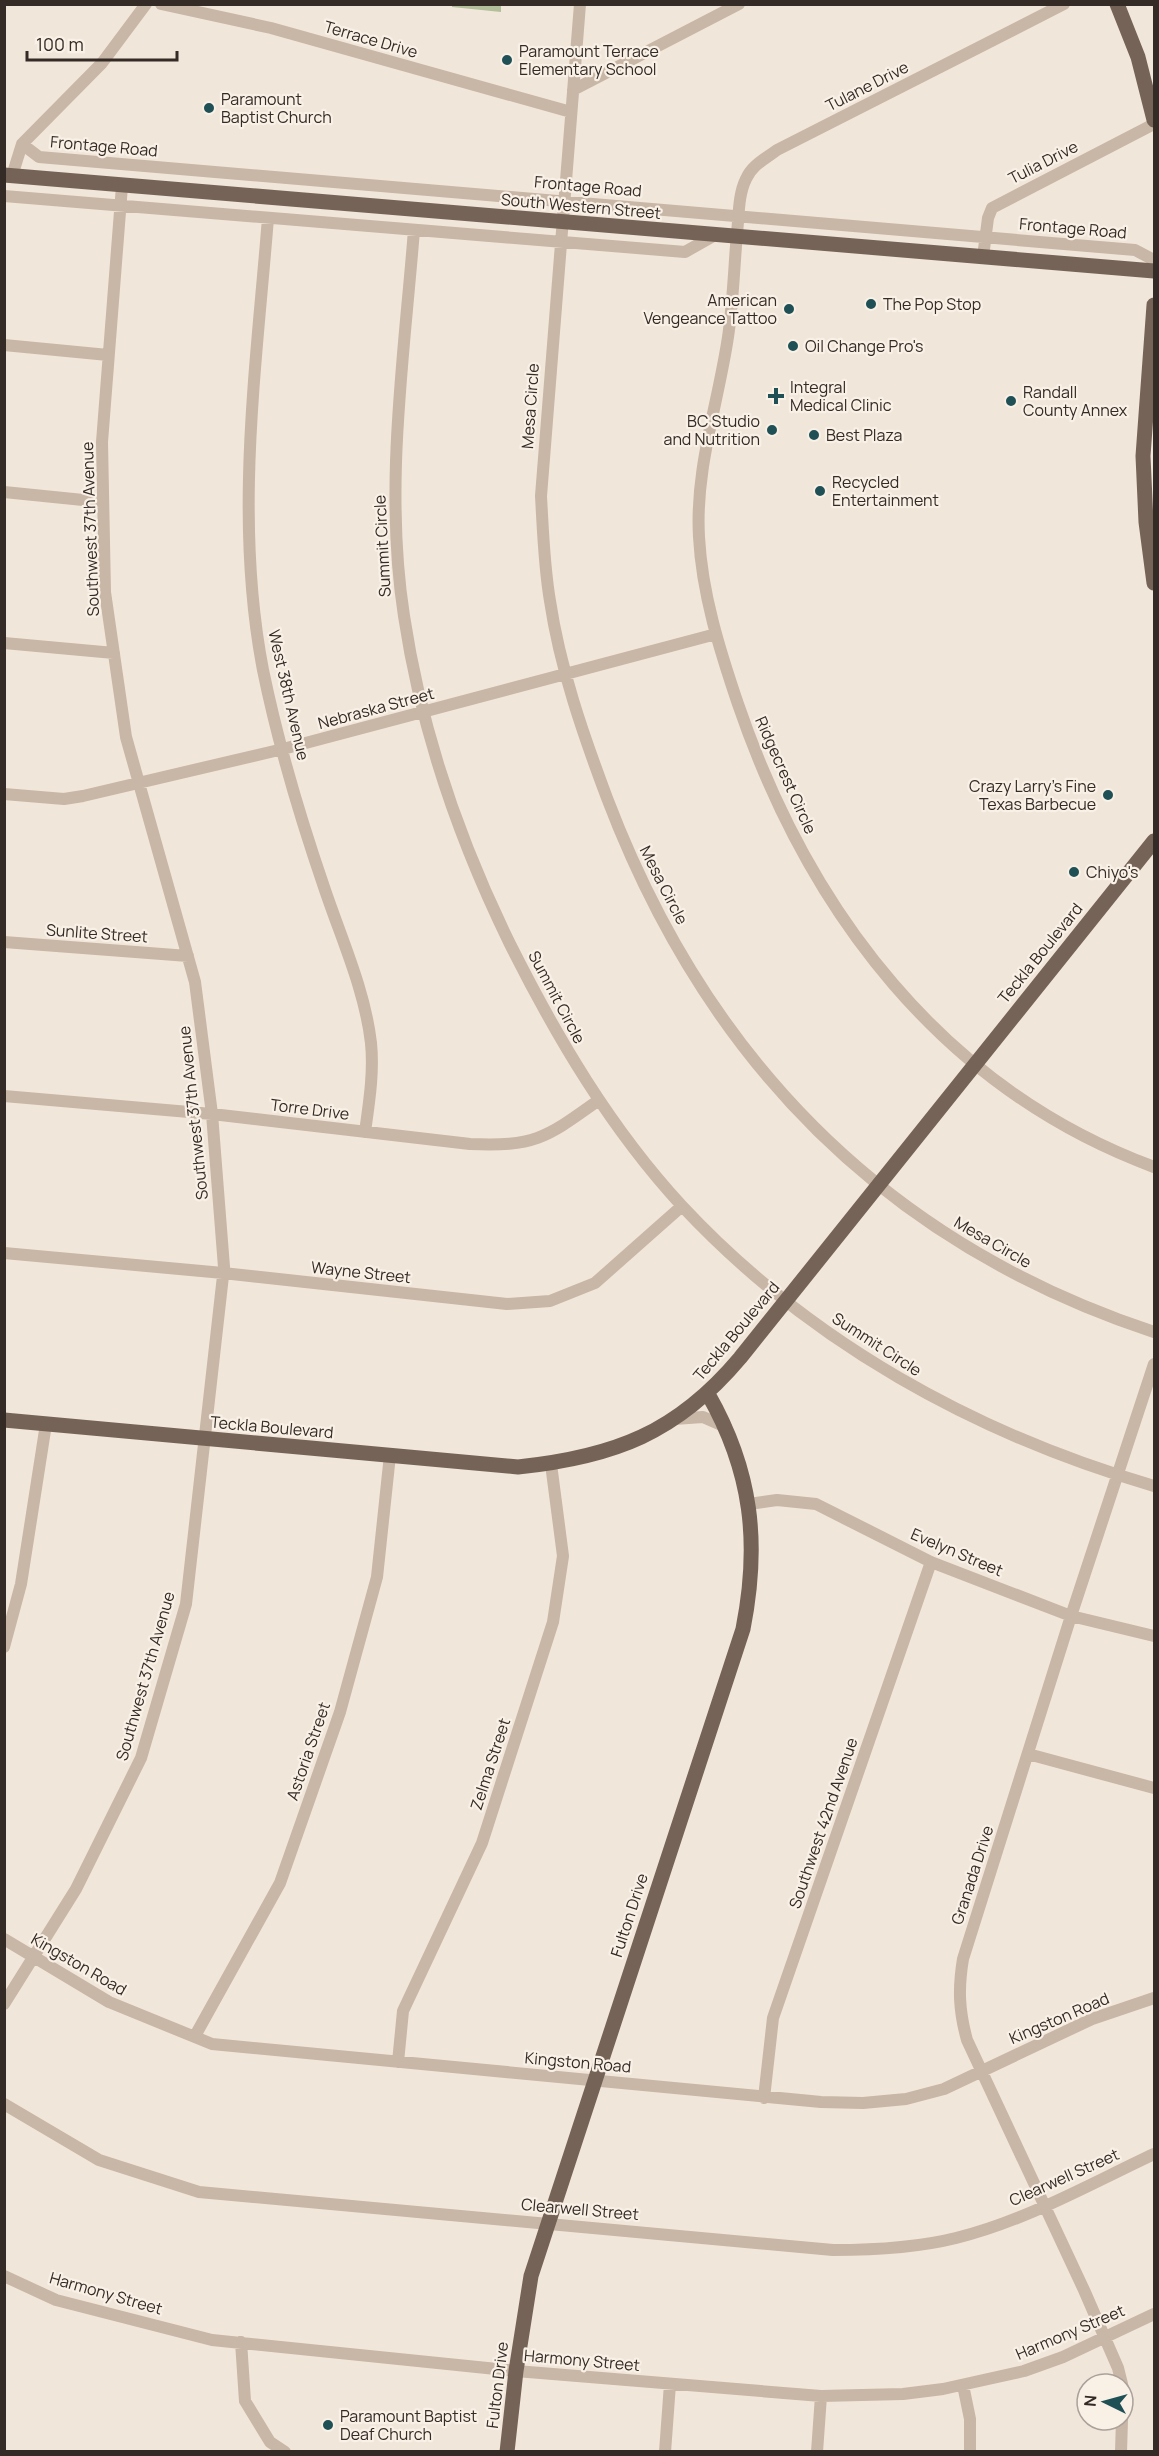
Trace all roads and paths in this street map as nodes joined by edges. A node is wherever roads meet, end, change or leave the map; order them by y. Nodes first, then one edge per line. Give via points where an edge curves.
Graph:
1 (146, 4) edge
2 (161, 4) edge
3 (580, 4) edge
4 (739, 4) edge
5 (1064, 4) edge
6 (1117, 4) edge
7 (217, 11) edge
8 (573, 90) junction
9 (571, 112) junction
10 (1155, 122) edge
11 (22, 144) junction
12 (8, 176) edge
13 (122, 186) junction
14 (4, 196) edge
15 (563, 200) junction
16 (120, 206) junction
17 (739, 215) junction
18 (268, 218) junction
19 (562, 222) junction
20 (414, 230) junction
21 (715, 235) junction
22 (737, 237) junction
23 (985, 237) junction
24 (560, 242) junction
25 (983, 257) junction
26 (1155, 260) edge
27 (1155, 271) edge
28 (1155, 305) edge
29 (4, 345) edge
30 (108, 355) junction
31 (4, 492) edge
32 (103, 502) junction
33 (1155, 583) edge
34 (716, 634) junction
35 (4, 643) edge
36 (114, 653) junction
37 (567, 673) junction
38 (424, 712) junction
39 (283, 749) junction
40 (139, 782) junction
41 (4, 794) edge
42 (1155, 841) edge
43 (4, 942) edge
44 (188, 956) junction
45 (974, 1063) junction
46 (4, 1096) edge
47 (599, 1100) junction
48 (212, 1114) junction
49 (365, 1132) junction
50 (1155, 1167) edge
51 (878, 1186) junction
52 (682, 1206) junction
53 (4, 1253) edge
54 (224, 1273) junction
55 (786, 1300) junction
56 (1155, 1332) edge
57 (1155, 1364) edge
58 (708, 1394) junction
59 (674, 1419) junction
60 (4, 1420) edge
61 (46, 1424) junction
62 (726, 1426) junction
63 (205, 1438) junction
64 (390, 1455) junction
65 (551, 1464) junction
66 (1118, 1476) junction
67 (1155, 1486) edge
68 (749, 1504) junction
69 (931, 1563) junction
70 (1071, 1616) junction
71 (1155, 1636) edge
72 (4, 1647) edge
73 (1028, 1754) junction
74 (1155, 1788) edge
75 (4, 1939) edge
76 (34, 1956) junction
77 (1155, 1998) edge
78 (4, 2004) edge
79 (195, 2037) junction
80 (398, 2062) junction
81 (981, 2072) junction
82 (594, 2080) junction
83 (764, 2098) junction
84 (4, 2104) edge
85 (1155, 2154) edge
86 (1044, 2204) junction
87 (549, 2222) junction
88 (4, 2276) edge
89 (1155, 2314) edge
90 (1105, 2337) junction
91 (241, 2342) junction
92 (516, 2371) junction
93 (1118, 2372) edge
94 (670, 2384) junction
95 (963, 2385) junction
96 (821, 2396) junction
97 (1122, 2432) edge
98 (285, 2451) edge
99 (507, 2451) edge
100 (664, 2451) edge
101 (817, 2451) edge
102 (970, 2451) edge
103 (1121, 2451) edge

1 - 11 street via 102,63
2 - 7 street, Terrace Drive
3 - 8 street, Mesa Circle
4 - 8 street
5 - 17 street, Tulane Drive via 777,150 756,164 746,178
6 - 10 main road via 1138,57
7 - 9 street, Terrace Drive
8 - 9 street, Mesa Circle
9 - 15 street, Mesa Circle
10 - 23 street, Tulia Drive via 1000,202 987,218
11 - 12 street
11 - 15 street, Frontage Road via 39,157
12 - 13 main road, South Western Street
13 - 16 street, Southwest 37th Avenue
13 - 19 main road, South Western Street
14 - 16 street
15 - 17 street, Frontage Road
15 - 19 street, Mesa Circle
16 - 18 street
16 - 30 street, Southwest 37th Avenue
17 - 22 street, Tulane Drive
17 - 23 street, Frontage Road
18 - 20 street
18 - 39 street, West 38th Avenue via 246,490 248,557 263,670
19 - 21 main road, South Western Street
19 - 24 street, Mesa Circle
20 - 24 street
20 - 38 street, Summit Circle via 395,514 403,614
21 - 22 main road, South Western Street
21 - 24 street via 685,252
22 - 25 main road, South Western Street
22 - 34 street, Ridgecrest Circle via 728,337 703,463 699,504 704,583
23 - 25 street, Tulia Drive
23 - 26 street, Frontage Road via 1135,250
24 - 37 street, Mesa Circle via 541,496 550,603
25 - 27 main road, South Western Street
28 - 33 main road via 1143,456 1146,522
29 - 30 street
30 - 32 street, Southwest 37th Avenue via 102,442
31 - 32 street
32 - 36 street, Southwest 37th Avenue via 105,592
34 - 37 street, Nebraska Street
34 - 45 street, Ridgecrest Circle via 763,770 818,881 848,929 889,982
35 - 36 street
36 - 40 street, Southwest 37th Avenue via 126,736
37 - 38 street, Nebraska Street
37 - 51 street, Mesa Circle via 579,722 624,842 678,950 733,1034 772,1083 802,1117
38 - 39 street, Nebraska Street
38 - 47 street, Summit Circle via 458,823 500,924 550,1022
39 - 40 street, Nebraska Street
39 - 49 street, West 38th Avenue via 312,853 365,1007 372,1068
40 - 41 street, Nebraska Street via 64,799
40 - 44 street, Southwest 37th Avenue
42 - 45 main road, Teckla Boulevard
43 - 44 street, Sunlite Street
44 - 48 street, Southwest 37th Avenue via 195,982
45 - 50 street, Ridgecrest Circle via 1071,1129
45 - 51 main road, Teckla Boulevard
46 - 48 street, Torre Drive
47 - 49 street, Torre Drive via 552,1133 510,1146
47 - 52 street, Summit Circle
48 - 49 street, Torre Drive
48 - 54 street, Southwest 37th Avenue
51 - 55 main road, Teckla Boulevard
51 - 56 street, Mesa Circle via 986,1259 1070,1302
52 - 54 street, Wayne Street via 595,1283 550,1301 507,1304
52 - 55 street, Summit Circle
53 - 54 street, Wayne Street
54 - 63 street, Southwest 37th Avenue
55 - 58 main road, Teckla Boulevard
55 - 66 street, Summit Circle via 863,1356 969,1417 1026,1443
57 - 66 street, Granada Drive
58 - 59 main road, Teckla Boulevard
58 - 62 main road, Fulton Drive
59 - 62 street via 703,1417
59 - 65 main road, Teckla Boulevard via 624,1446
60 - 61 main road, Teckla Boulevard
61 - 63 main road, Teckla Boulevard
61 - 72 street via 21,1584
62 - 68 main road, Fulton Drive
63 - 64 main road, Teckla Boulevard
63 - 76 street, Southwest 37th Avenue via 186,1604 141,1758 76,1889
64 - 65 main road, Teckla Boulevard via 518,1467
64 - 79 street, Astoria Street via 377,1577 340,1712 280,1883
65 - 80 street, Zelma Street via 563,1556 553,1623 482,1843 403,2011
66 - 67 street, Summit Circle
66 - 70 street, Granada Drive
68 - 69 street, Evelyn Street via 777,1500 816,1504
68 - 82 main road, Fulton Drive via 753,1563 743,1629
69 - 70 street, Evelyn Street
69 - 83 street, Southwest 42nd Avenue via 773,2018
70 - 71 street, Evelyn Street
70 - 73 street, Granada Drive
73 - 74 street
73 - 81 street, Granada Drive via 963,1959 958,1989 959,2012
75 - 76 street, Kingston Road
76 - 78 street, Southwest 37th Avenue
76 - 79 street, Kingston Road via 108,2002
77 - 81 street, Kingston Road via 1092,2019
79 - 80 street, Kingston Road via 212,2044
80 - 82 street, Kingston Road
81 - 83 street, Kingston Road via 944,2089 906,2099 863,2103
81 - 86 street, Granada Drive
82 - 83 street, Kingston Road
82 - 87 main road, Fulton Drive
84 - 87 street, Clearwell Street via 99,2160 199,2192
85 - 86 street, Clearwell Street
86 - 87 street, Clearwell Street via 997,2226 957,2238 874,2250 833,2250
86 - 90 street, Granada Drive
87 - 92 main road, Fulton Drive via 531,2276
88 - 91 street, Harmony Street via 56,2300 212,2340
89 - 90 street, Harmony Street
90 - 93 street, Granada Drive
90 - 95 street, Harmony Street via 1024,2371
91 - 92 street, Harmony Street
91 - 98 street via 245,2401 270,2442
92 - 94 street, Harmony Street
92 - 99 main road, Fulton Drive
94 - 96 street, Harmony Street
94 - 100 street
95 - 96 street, Harmony Street via 903,2394
95 - 102 street via 970,2419
96 - 101 street
97 - 103 street, Granada Drive

